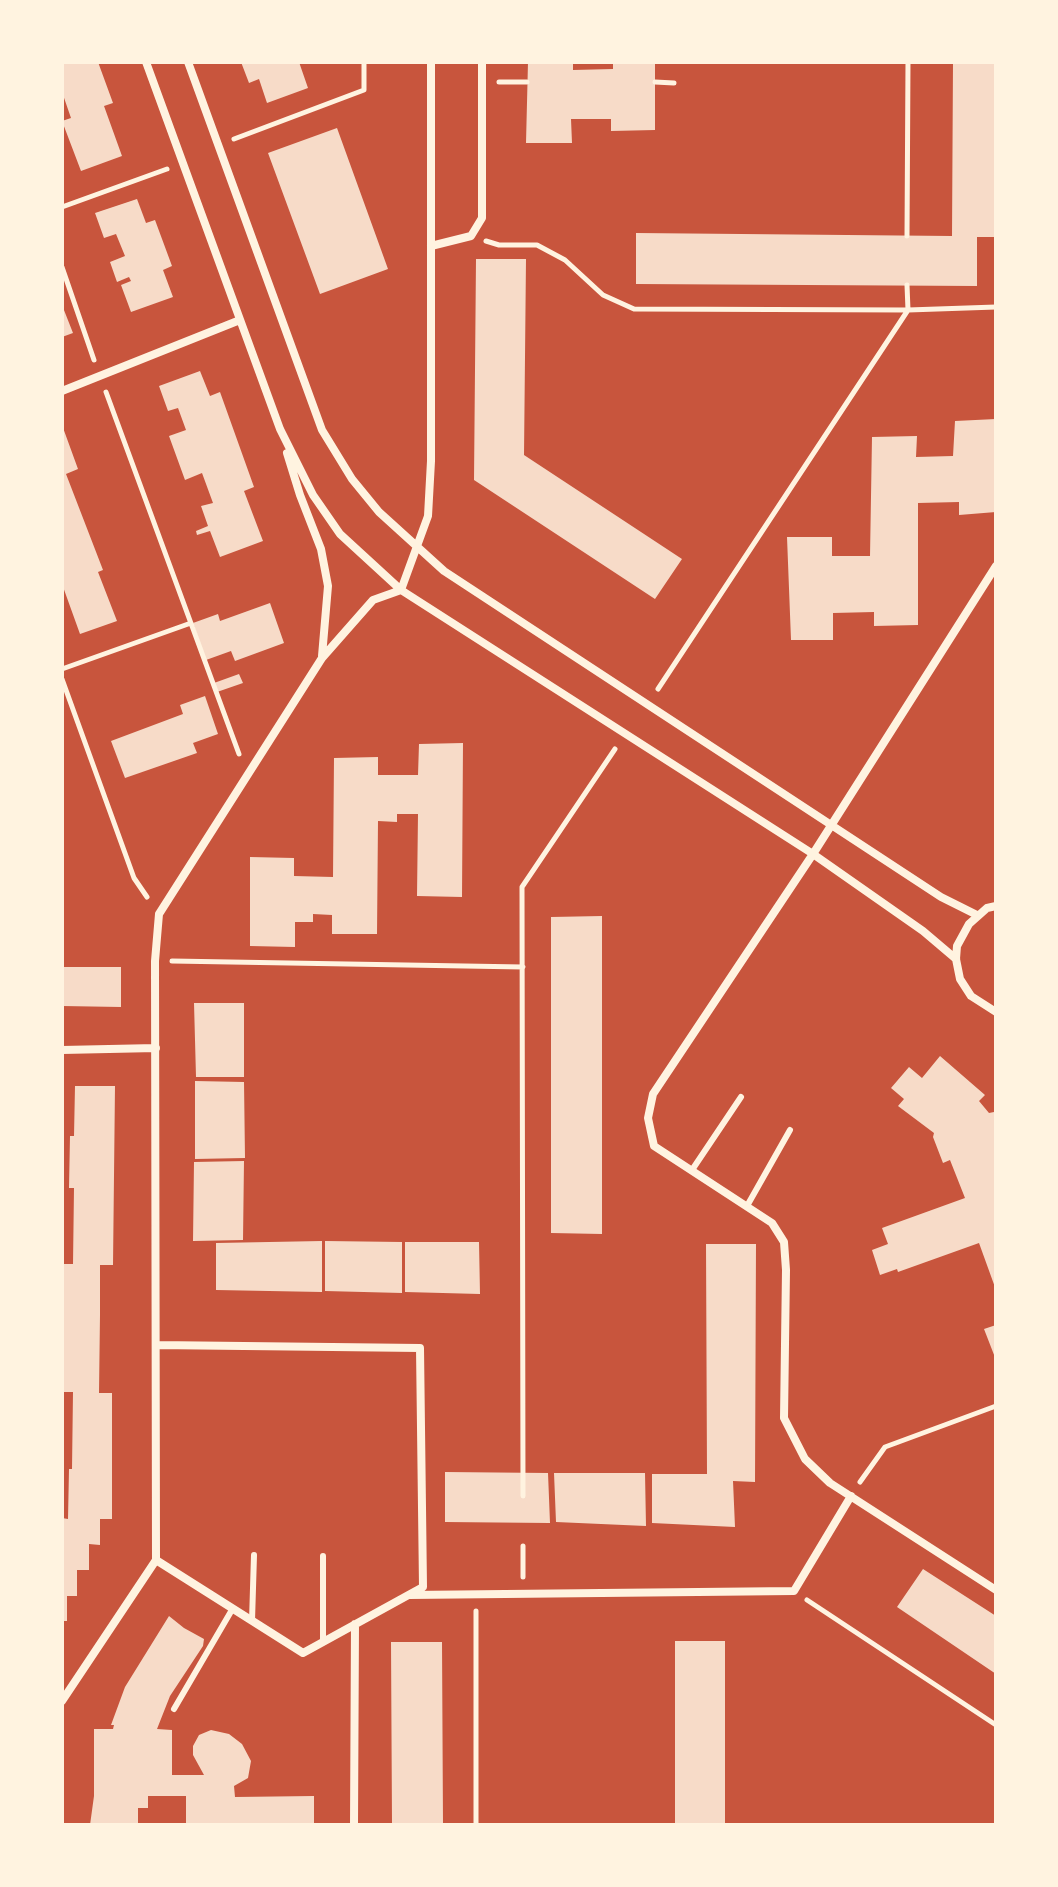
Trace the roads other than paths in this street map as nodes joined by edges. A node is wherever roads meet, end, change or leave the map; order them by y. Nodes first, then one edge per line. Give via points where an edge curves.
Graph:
1 (146, 62) edge
2 (188, 62) edge
3 (431, 62) edge
4 (482, 62) edge
5 (431, 246) junction
6 (240, 320) junction
7 (62, 391) edge
8 (280, 429) junction
9 (415, 546) junction
10 (996, 566) edge
11 (401, 590) junction
12 (322, 658) junction
13 (832, 824) junction
14 (813, 854) junction
15 (996, 906) edge
16 (977, 915) junction
17 (956, 959) junction
18 (996, 1012) edge
19 (156, 1048) junction
20 (62, 1050) edge
21 (741, 1097) dead end
22 (790, 1130) dead end
23 (692, 1170) junction
24 (747, 1206) junction
25 (156, 1345) junction
26 (851, 1496) junction
27 (254, 1555) dead end
28 (323, 1556) dead end
29 (156, 1560) junction
30 (996, 1590) edge
31 (405, 1595) junction
32 (233, 1608) junction
33 (252, 1621) junction
34 (355, 1624) junction
35 (323, 1642) junction
36 (62, 1701) edge
37 (174, 1709) dead end
38 (354, 1825) edge

1 - 6 street
2 - 9 street via 322,430 352,479
3 - 5 street
4 - 5 street via 482,218 471,236
5 - 9 street via 431,461 428,516
6 - 7 street
6 - 8 street
8 - 11 street via 313,495 340,534
8 - 12 street via 321,549 328,586
9 - 11 street
9 - 13 street via 444,571
10 - 13 street
11 - 12 street via 373,600
11 - 14 street
12 - 19 street via 159,914
13 - 14 street
13 - 16 street
14 - 17 street
14 - 23 street via 653,1094 648,1118 654,1146
15 - 16 street
16 - 17 street via 962,934
17 - 18 street via 971,996
19 - 20 street
19 - 25 street
21 - 23 lane
22 - 24 lane
23 - 24 street
24 - 26 street via 772,1223 784,1242 784,1418 805,1459
25 - 29 street
25 - 31 street via 420,1348 423,1587
26 - 30 street
26 - 31 street via 794,1591
27 - 33 lane
28 - 35 lane
29 - 32 street
29 - 36 street
31 - 34 street
32 - 33 street
32 - 37 lane
33 - 35 street via 303,1653
34 - 35 street
34 - 38 street

